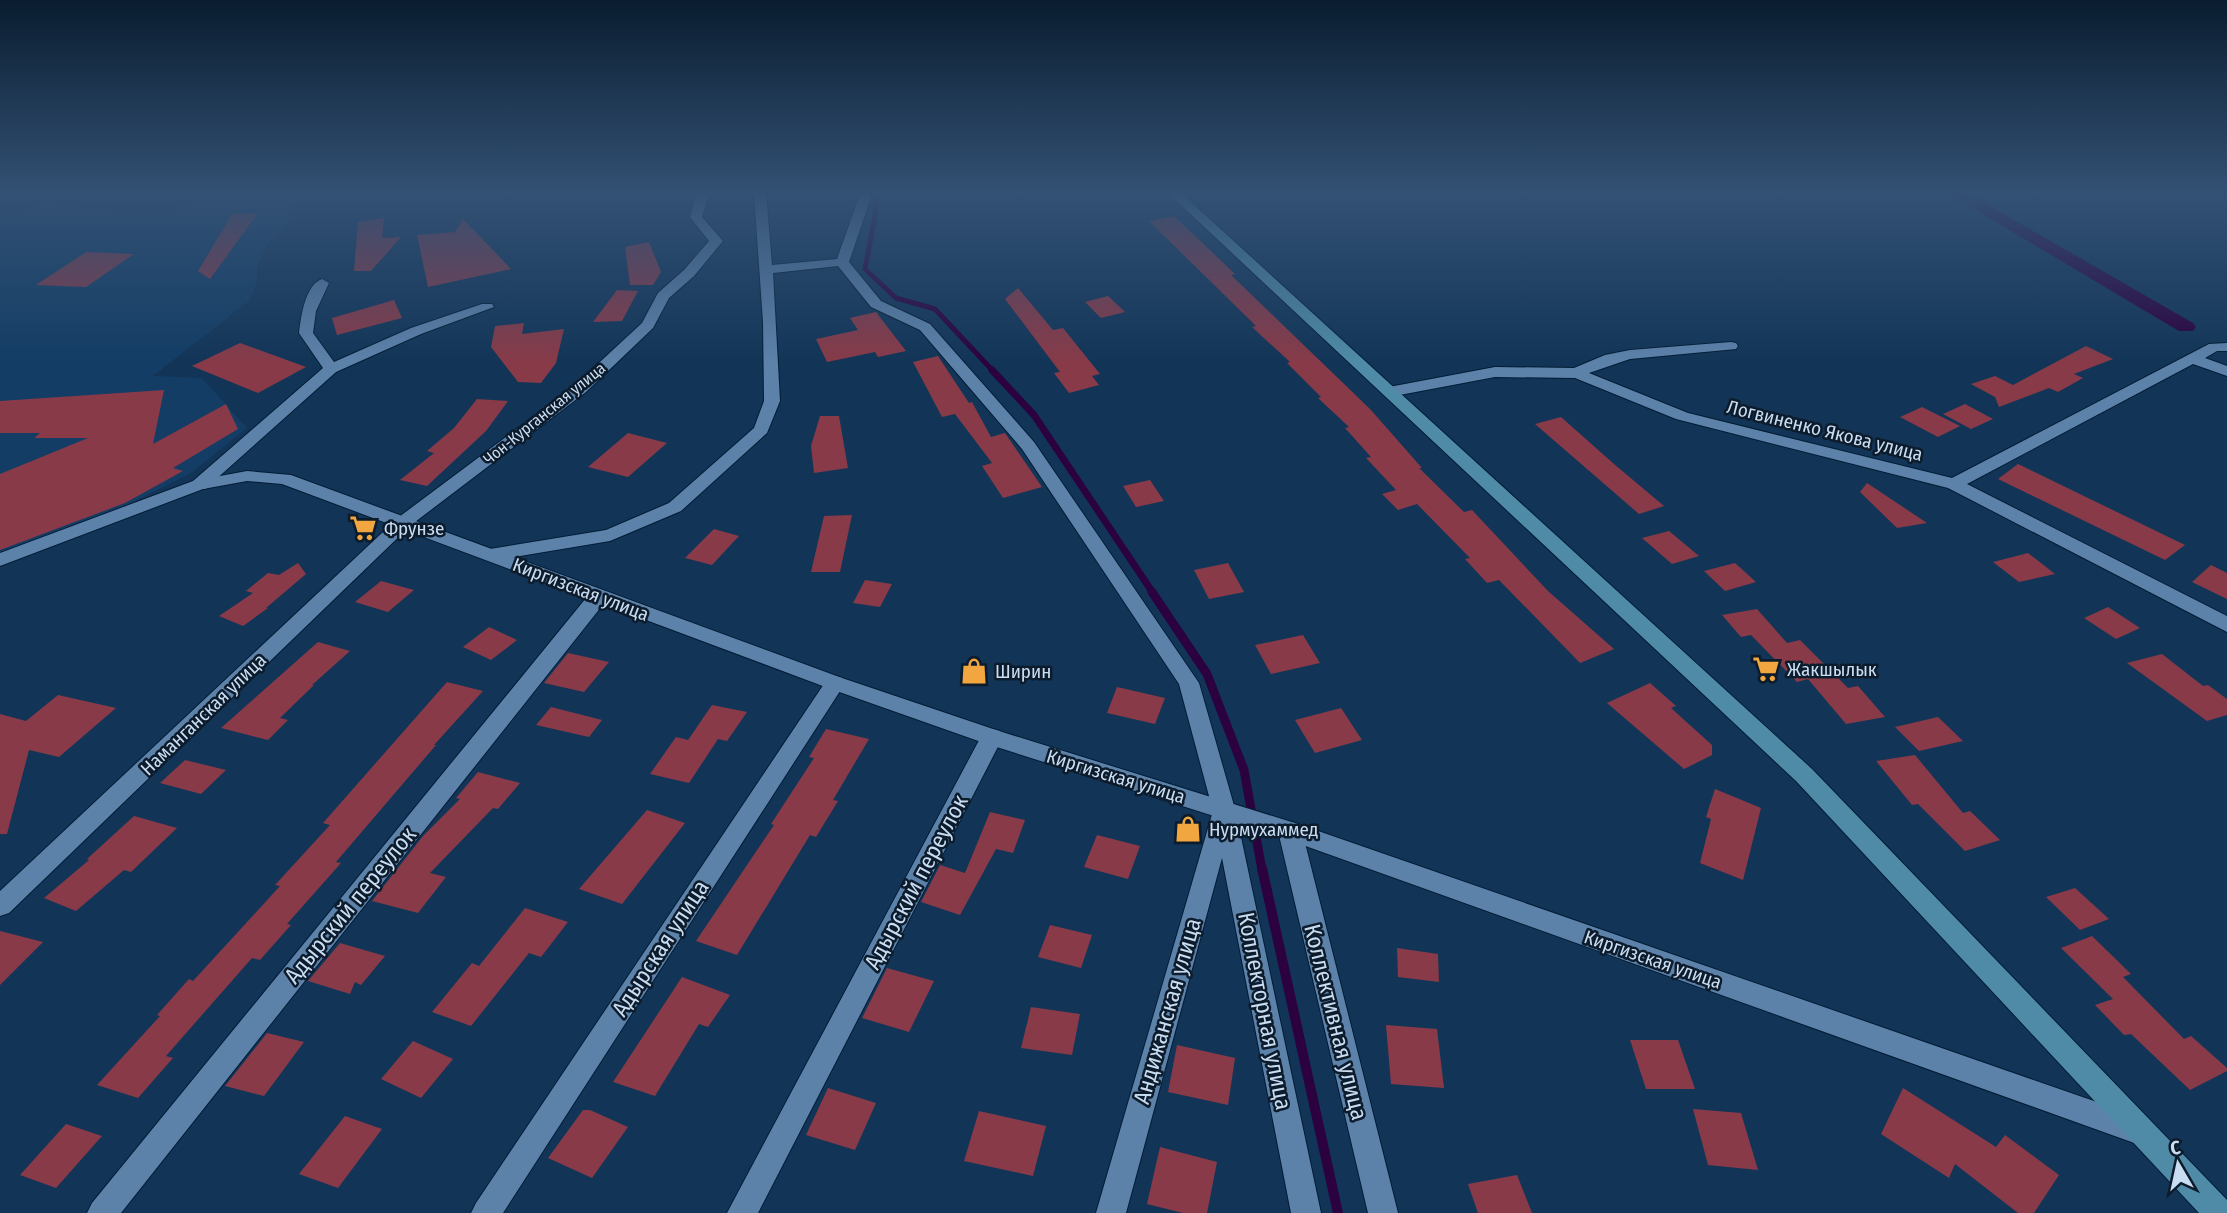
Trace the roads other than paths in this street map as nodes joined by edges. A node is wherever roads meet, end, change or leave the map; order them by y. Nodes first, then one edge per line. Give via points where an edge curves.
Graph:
1 (709, 250) edge
2 (764, 250) edge
3 (846, 250) edge
4 (1235, 250) edge
5 (842, 262) junction
6 (766, 270) junction
7 (322, 284) dead end
8 (487, 307) dead end
9 (1731, 346) dead end
10 (2227, 347) edge
11 (2192, 358) junction
12 (331, 369) junction
13 (2227, 371) edge
14 (1577, 373) junction
15 (1389, 392) junction
16 (1954, 484) junction
17 (199, 485) junction
18 (405, 521) junction
19 (490, 555) junction
20 (0, 560) edge
21 (598, 597) junction
22 (2227, 625) edge
23 (835, 682) junction
24 (992, 737) junction
25 (1224, 809) junction
26 (1290, 831) junction
27 (4, 897) edge
28 (2145, 1133) junction
29 (102, 1213) edge
30 (486, 1213) edge
31 (742, 1213) edge
32 (1111, 1213) edge
33 (1306, 1213) edge
34 (1383, 1213) edge
35 (2219, 1213) edge

1 - 18 street, Чон-Курганская улица via 663,296 648,325 580,389
2 - 6 street
3 - 5 street
4 - 15 main road, Киргизская улица
5 - 6 street
5 - 25 street, Коллекторная улица via 876,304 925,327 1028,446 1189,683
6 - 19 street via 772,401 761,430 675,507 610,535
7 - 12 street via 309,311 306,333
8 - 12 street via 416,331
9 - 14 street via 1635,353
10 - 11 street via 2214,347
11 - 13 street
11 - 16 street
12 - 17 street
14 - 15 street, Логвиненко Якова улица via 1495,372
14 - 16 street, Логвиненко Якова улица via 1682,416
15 - 28 main road, Киргизская улица via 1804,775
16 - 22 street, Логвиненко Якова улица
17 - 18 street, Киргизская улица via 247,477 285,479
17 - 20 street
18 - 19 street, Киргизская улица
18 - 27 street, Наманганская улица
19 - 21 street, Киргизская улица
21 - 23 street, Киргизская улица
21 - 29 street, Адырский переулок
23 - 24 street, Киргизская улица
23 - 30 street, Адырская улица
24 - 25 street, Киргизская улица
24 - 31 street, Адырский переулок
25 - 26 street, Киргизская улица
25 - 32 street, Андижанская улица
25 - 33 street, Коллекторная улица
26 - 28 street, Киргизская улица
26 - 34 street, Коллективная улица
28 - 35 main road, Киргизская улица

